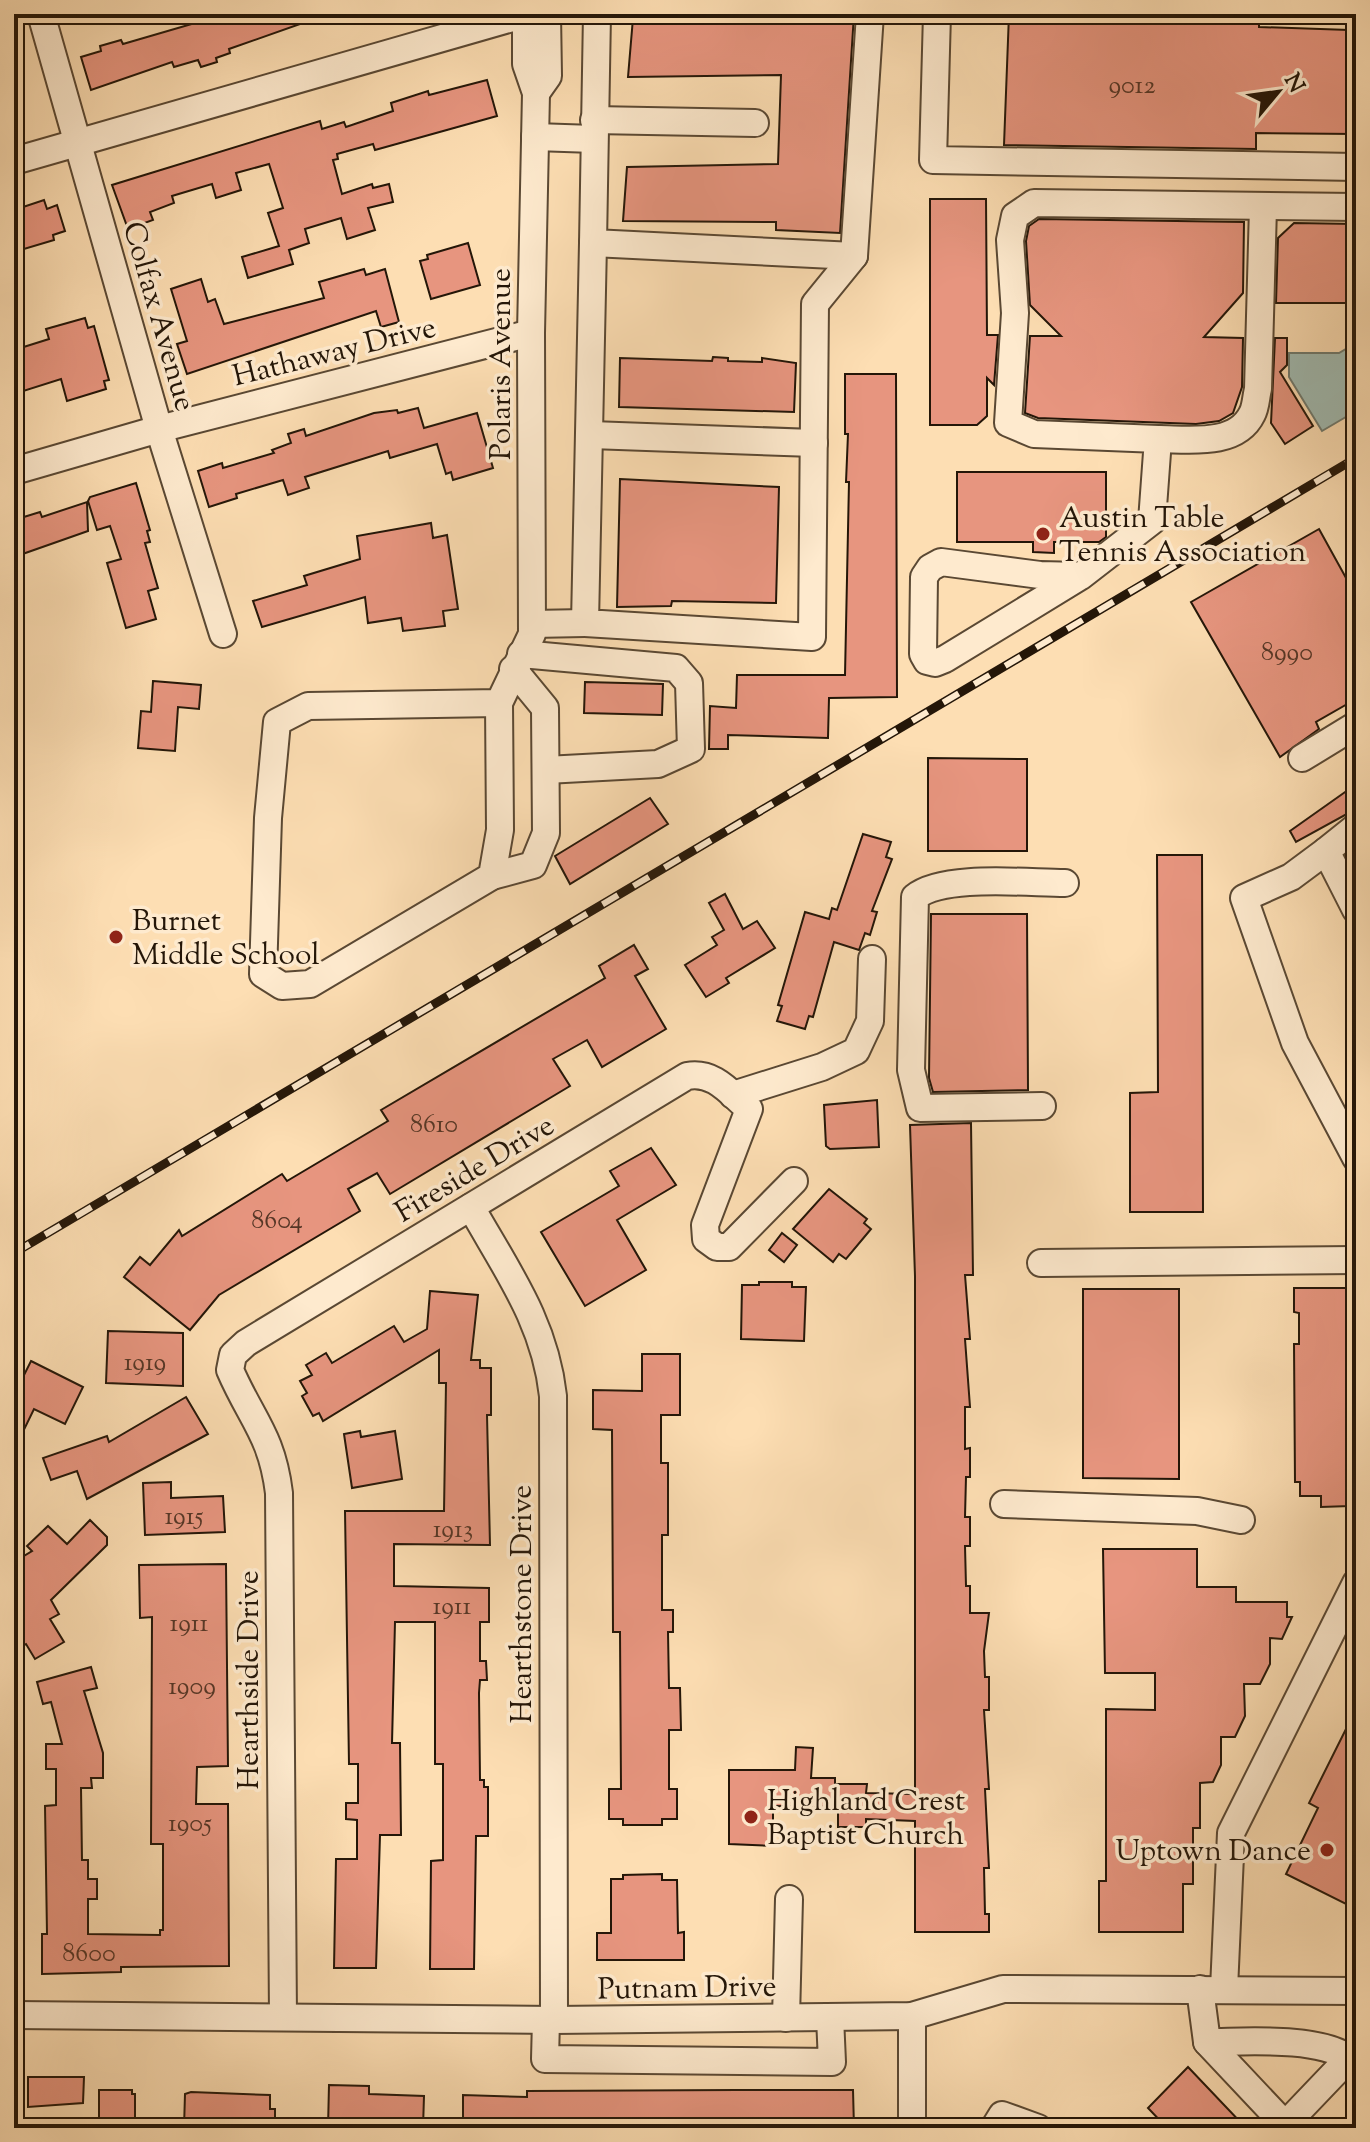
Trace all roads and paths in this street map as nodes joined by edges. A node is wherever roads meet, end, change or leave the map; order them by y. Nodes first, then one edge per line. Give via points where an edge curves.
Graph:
1 (41, 14) edge
2 (526, 14) edge
3 (547, 14) edge
4 (870, 14) edge
5 (937, 14) edge
6 (591, 17) edge
7 (536, 93) junction
8 (755, 123) dead end
9 (594, 130) junction
10 (535, 137) junction
11 (78, 143) junction
12 (14, 161) edge
13 (1356, 167) edge
14 (1263, 207) junction
15 (1356, 207) edge
16 (593, 243) junction
17 (854, 256) junction
18 (531, 333) junction
19 (159, 429) junction
20 (591, 435) junction
21 (1158, 439) junction
22 (814, 443) junction
23 (14, 471) edge
24 (1081, 576) junction
25 (585, 623) junction
26 (223, 634) dead end
27 (524, 645) junction
28 (499, 703) junction
29 (1356, 725) edge
30 (1302, 758) dead end
31 (546, 770) junction
32 (1356, 827) edge
33 (1326, 851) junction
34 (492, 876) junction
35 (1065, 883) dead end
36 (1356, 910) edge
37 (872, 959) dead end
38 (741, 1102) junction
39 (1042, 1106) dead end
40 (1356, 1158) edge
41 (794, 1181) dead end
42 (471, 1207) junction
43 (1356, 1260) edge
44 (1041, 1263) dead end
45 (233, 1355) joint
46 (1004, 1504) dead end
47 (1241, 1520) dead end
48 (1356, 1583) edge
49 (789, 1899) dead end
50 (1212, 1989) junction
51 (1356, 1991) edge
52 (14, 2015) edge
53 (912, 2016) junction
54 (283, 2017) junction
55 (830, 2017) junction
56 (786, 2018) junction
57 (550, 2020) junction
58 (1207, 2042) junction
59 (1287, 2127) edge
60 (912, 2128) edge
61 (994, 2128) edge
62 (1038, 2128) edge

1 - 11 street, Colfax Avenue
2 - 7 street, Polaris Avenue via 526,64
2 - 11 street
3 - 7 street, Polaris Avenue via 548,76
4 - 17 street
5 - 13 street via 933,160
6 - 9 street
7 - 10 street, Polaris Avenue
8 - 9 street
9 - 10 street
9 - 16 street
10 - 18 street, Polaris Avenue
11 - 12 street
11 - 19 street, Colfax Avenue
14 - 15 street
14 - 21 street via 1258,389 1252,415 1234,432 1210,440
14 - 21 street via 1034,203 1015,216 1010,240 1015,313 1008,423 1034,434
16 - 17 street
16 - 20 street
17 - 22 street via 815,304
18 - 19 street, Hathaway Drive
18 - 27 street, Polaris Avenue
19 - 23 street, Hathaway Drive
19 - 26 street, Colfax Avenue
20 - 22 street
20 - 25 street
21 - 24 street via 1152,521
22 - 25 street via 812,637
24 - 24 street via 945,659 935,663 923,654 924,577 941,562
25 - 27 street
27 - 28 street
27 - 31 street via 545,708
27 - 31 street via 676,668 689,683 691,749 658,764
28 - 34 street via 500,830
28 - 34 street via 308,706 277,722 263,974 282,986 310,984
29 - 30 street
31 - 34 street via 546,833 533,865
32 - 33 street
33 - 36 street
33 - 40 street via 1291,877 1244,898 1295,1043
35 - 39 street via 953,884 927,888 915,897 911,1070 920,1108
37 - 38 street via 870,1021 856,1051
38 - 41 street via 705,1225 706,1239 729,1247
38 - 42 street, Fireside Drive via 712,1077 687,1076
42 - 45 street, Fireside Drive
42 - 57 street, Hearthstone Drive via 533,1317 549,1357 553,1396
43 - 44 street
45 - 54 street, Hearthside Drive via 230,1370 267,1436 279,1493
46 - 47 street via 1197,1511
48 - 50 street via 1231,1833
49 - 56 street
50 - 51 street, Putnam Drive
50 - 53 street, Putnam Drive via 1003,1989
50 - 58 street
52 - 54 street, Putnam Drive
53 - 55 street, Putnam Drive
53 - 60 street
54 - 57 street, Putnam Drive
55 - 56 street, Putnam Drive
55 - 57 street, Hearthstone Drive via 832,2062 545,2059
56 - 57 street, Putnam Drive
58 - 59 street
58 - 59 street via 1276,2042 1339,2051 1349,2058
61 - 62 street via 1002,2115

